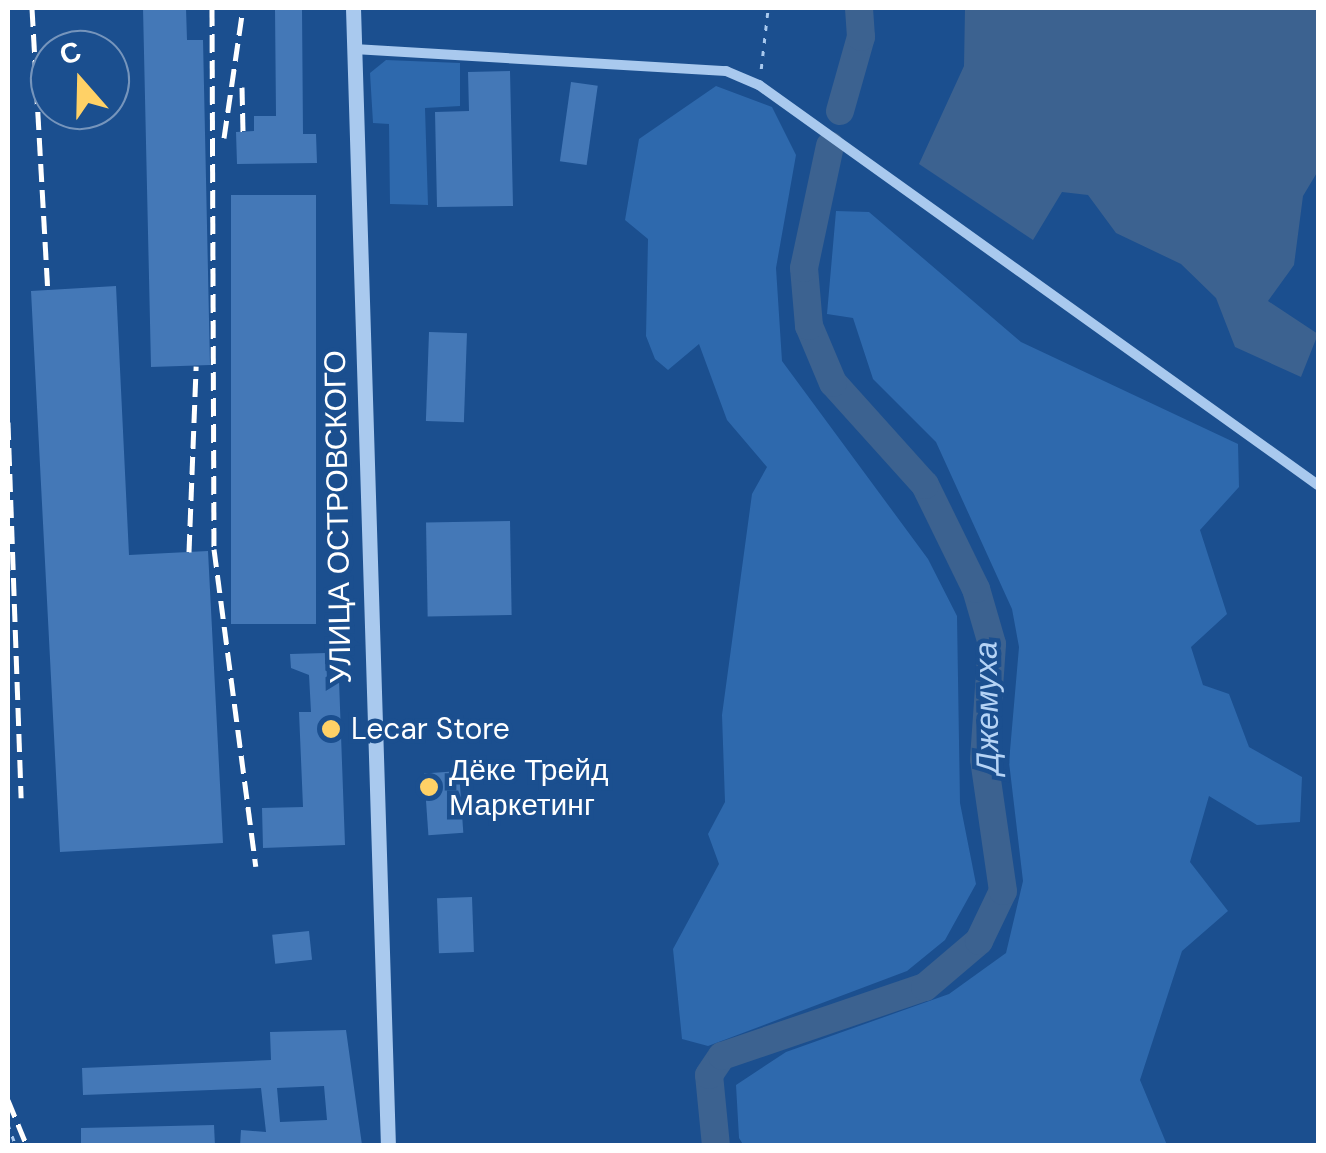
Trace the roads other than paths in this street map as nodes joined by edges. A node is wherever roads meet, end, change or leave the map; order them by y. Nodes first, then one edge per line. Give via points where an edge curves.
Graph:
1 (354, 8) edge
2 (354, 49) junction
3 (1318, 485) edge
4 (388, 1146) edge

1 - 2 street, УЛИЦА ОСТРОВСКОГО
2 - 3 street via 726,71 759,85
2 - 4 street, УЛИЦА ОСТРОВСКОГО

